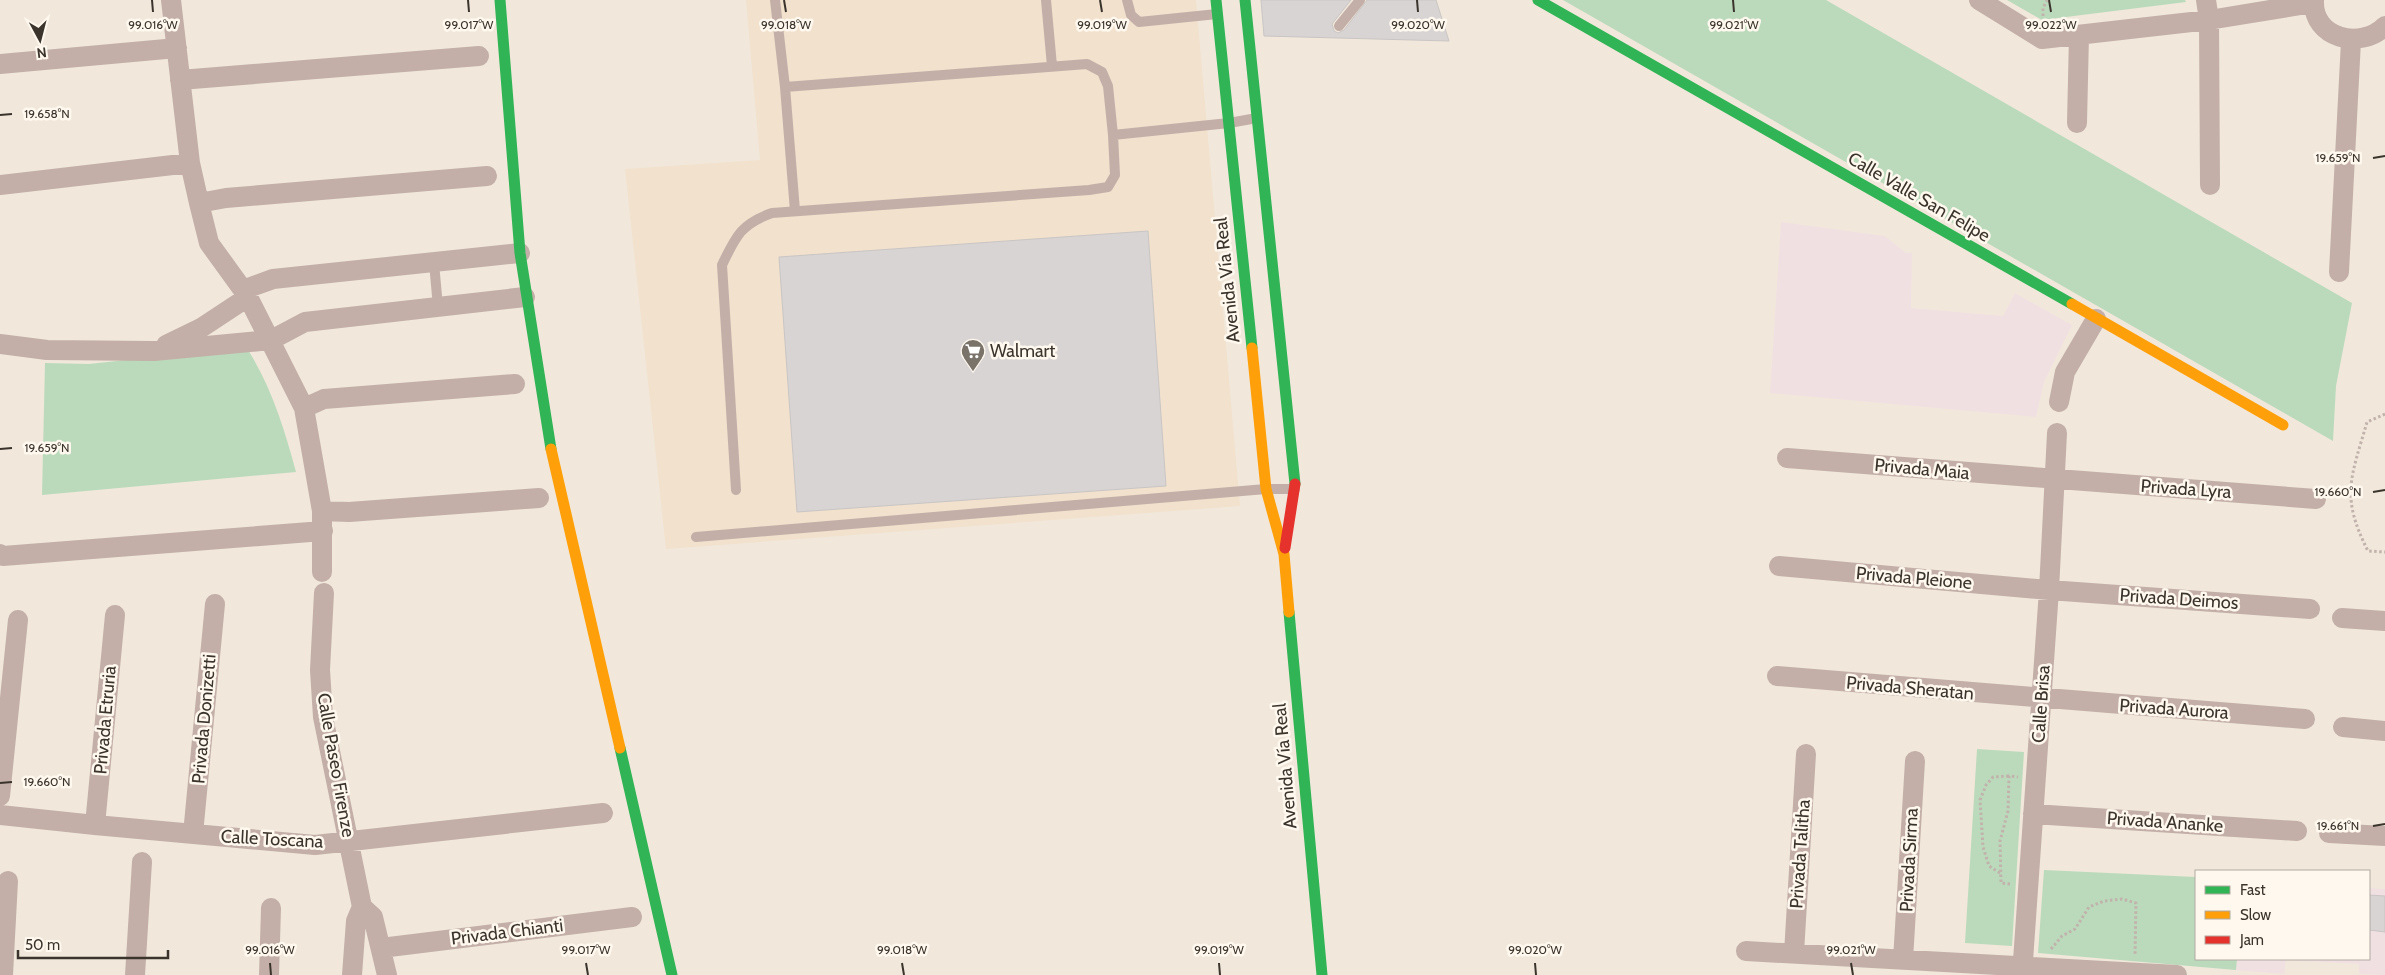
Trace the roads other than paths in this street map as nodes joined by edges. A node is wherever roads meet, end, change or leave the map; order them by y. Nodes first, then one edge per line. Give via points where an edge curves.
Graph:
1 (171, 0) edge
2 (500, 0) edge
3 (776, 0) edge
4 (1046, 0) edge
5 (1128, 0) edge
6 (1216, 0) edge
7 (1245, 0) edge
8 (1360, 0) edge
9 (1538, 0) edge
10 (1979, 0) edge
11 (2206, 0) edge
12 (2314, 2) edge
13 (1217, 14) junction
14 (2209, 20) junction
15 (1339, 26) dead end
16 (2385, 26) edge
17 (2079, 35) junction
18 (2351, 41) junction
19 (177, 48) junction
20 (480, 56) dead end
21 (0, 64) edge
22 (1052, 66) junction
23 (180, 80) junction
24 (785, 87) junction
25 (1258, 118) junction
26 (1229, 123) junction
27 (2077, 124) dead end
28 (1112, 135) junction
29 (190, 163) junction
30 (487, 176) dead end
31 (0, 185) edge
32 (2210, 185) dead end
33 (199, 204) junction
34 (796, 211) junction
35 (520, 253) junction
36 (434, 263) junction
37 (2339, 272) dead end
38 (245, 293) junction
39 (525, 297) junction
40 (438, 307) junction
41 (2096, 319) junction
42 (271, 340) junction
43 (0, 344) edge
44 (154, 351) junction
45 (515, 384) dead end
46 (2059, 402) dead end
47 (304, 408) junction
48 (2282, 425) dead end
49 (2057, 433) dead end
50 (1787, 458) dead end
51 (2056, 480) junction
52 (1266, 489) junction
53 (1296, 489) junction
54 (736, 490) dead end
55 (540, 498) dead end
56 (2316, 499) dead end
57 (323, 521) junction
58 (696, 537) dead end
59 (0, 554) edge
60 (1284, 554) junction
61 (1779, 566) dead end
62 (322, 572) dead end
63 (2050, 590) junction
64 (324, 593) dead end
65 (215, 604) dead end
66 (2310, 609) dead end
67 (115, 615) dead end
68 (2342, 618) dead end
69 (18, 620) dead end
70 (2385, 621) edge
71 (1777, 676) dead end
72 (2042, 699) junction
73 (2305, 719) dead end
74 (2343, 727) dead end
75 (2385, 731) edge
76 (1806, 754) dead end
77 (1915, 761) dead end
78 (0, 796) edge
79 (602, 813) dead end
80 (0, 814) edge
81 (2033, 814) junction
82 (95, 825) junction
83 (2297, 830) dead end
84 (2329, 833) dead end
85 (193, 834) junction
86 (2385, 836) edge
87 (349, 840) junction
88 (142, 862) dead end
89 (8, 881) dead end
90 (362, 906) junction
91 (271, 908) dead end
92 (632, 917) dead end
93 (381, 948) junction
94 (1746, 951) dead end
95 (1794, 953) junction
96 (1903, 960) junction
97 (2026, 970) edge
98 (3, 975) edge
99 (136, 975) edge
100 (268, 975) edge
101 (352, 975) edge
102 (387, 975) edge
103 (672, 975) edge
104 (1322, 975) edge
105 (2177, 975) edge

1 - 19 street
2 - 35 street
3 - 24 lane
4 - 22 lane
5 - 13 lane via 1131,15 1139,22
6 - 13 street, Avenida Vía Real
7 - 25 street, Avenida Vía Real
8 - 15 lane
9 - 41 street, Calle Valle San Felipe
10 - 17 street via 2042,39
11 - 14 street
12 - 14 street
12 - 18 street via 2319,21 2333,34
13 - 26 street, Avenida Vía Real
14 - 17 street
14 - 32 street
16 - 18 street via 2375,35
17 - 27 street
18 - 37 street
19 - 21 street
19 - 23 street
20 - 23 street
22 - 24 lane
22 - 28 lane via 1087,64 1102,72 1108,86
23 - 29 street
24 - 34 lane
25 - 26 lane
25 - 53 street, Avenida Vía Real
26 - 28 lane
26 - 52 street, Avenida Vía Real
28 - 34 lane via 1115,176 1108,187
29 - 31 street
29 - 33 street
30 - 33 street via 226,198
33 - 38 street via 209,243
34 - 54 lane via 772,212 751,220 734,241 722,265
35 - 36 street
35 - 39 street
36 - 38 street via 273,279
36 - 40 lane
38 - 42 street
38 - 44 street via 201,328
39 - 40 street
39 - 103 street via 546,426
40 - 42 street via 305,322
41 - 46 street via 2065,372
41 - 48 street, Calle Valle San Felipe
42 - 44 street
42 - 47 street
43 - 44 street via 47,350
45 - 47 street via 324,399
47 - 57 street
49 - 51 street, Calle Brisa
50 - 51 street, Privada Maia
51 - 56 street, Privada Lyra
51 - 63 street, Calle Brisa
52 - 53 lane
52 - 58 lane
52 - 60 street, Avenida Vía Real
53 - 60 street, Avenida Vía Real
55 - 57 street via 349,512
57 - 59 street
57 - 62 street
60 - 104 street, Avenida Vía Real
61 - 63 street, Privada Pleione
63 - 66 street, Privada Deimos
63 - 72 street, Calle Brisa
64 - 87 street, Calle Paseo Firenze via 320,670 323,717
65 - 85 street, Privada Donizetti
67 - 82 street, Privada Etruria
68 - 70 street
69 - 78 street
71 - 72 street, Privada Sheratan
72 - 73 street, Privada Aurora
72 - 81 street, Calle Brisa
74 - 75 street
76 - 95 street, Privada Talitha
77 - 96 street, Privada Sirma
79 - 87 street, Calle Toscana
80 - 82 street, Calle Toscana
81 - 83 street, Privada Ananke
81 - 97 street, Calle Brisa
82 - 85 street, Calle Toscana
84 - 86 street
85 - 87 street, Calle Toscana via 315,844
87 - 90 street, Calle Paseo Firenze
88 - 99 street
89 - 98 street
90 - 93 street, Calle Paseo Firenze via 373,917
90 - 101 street, Calle Paseo Firenze via 356,921
91 - 100 street
92 - 93 street, Privada Chianti
93 - 102 street, Calle Paseo Firenze
94 - 95 street
95 - 96 street
96 - 97 street
97 - 105 street

